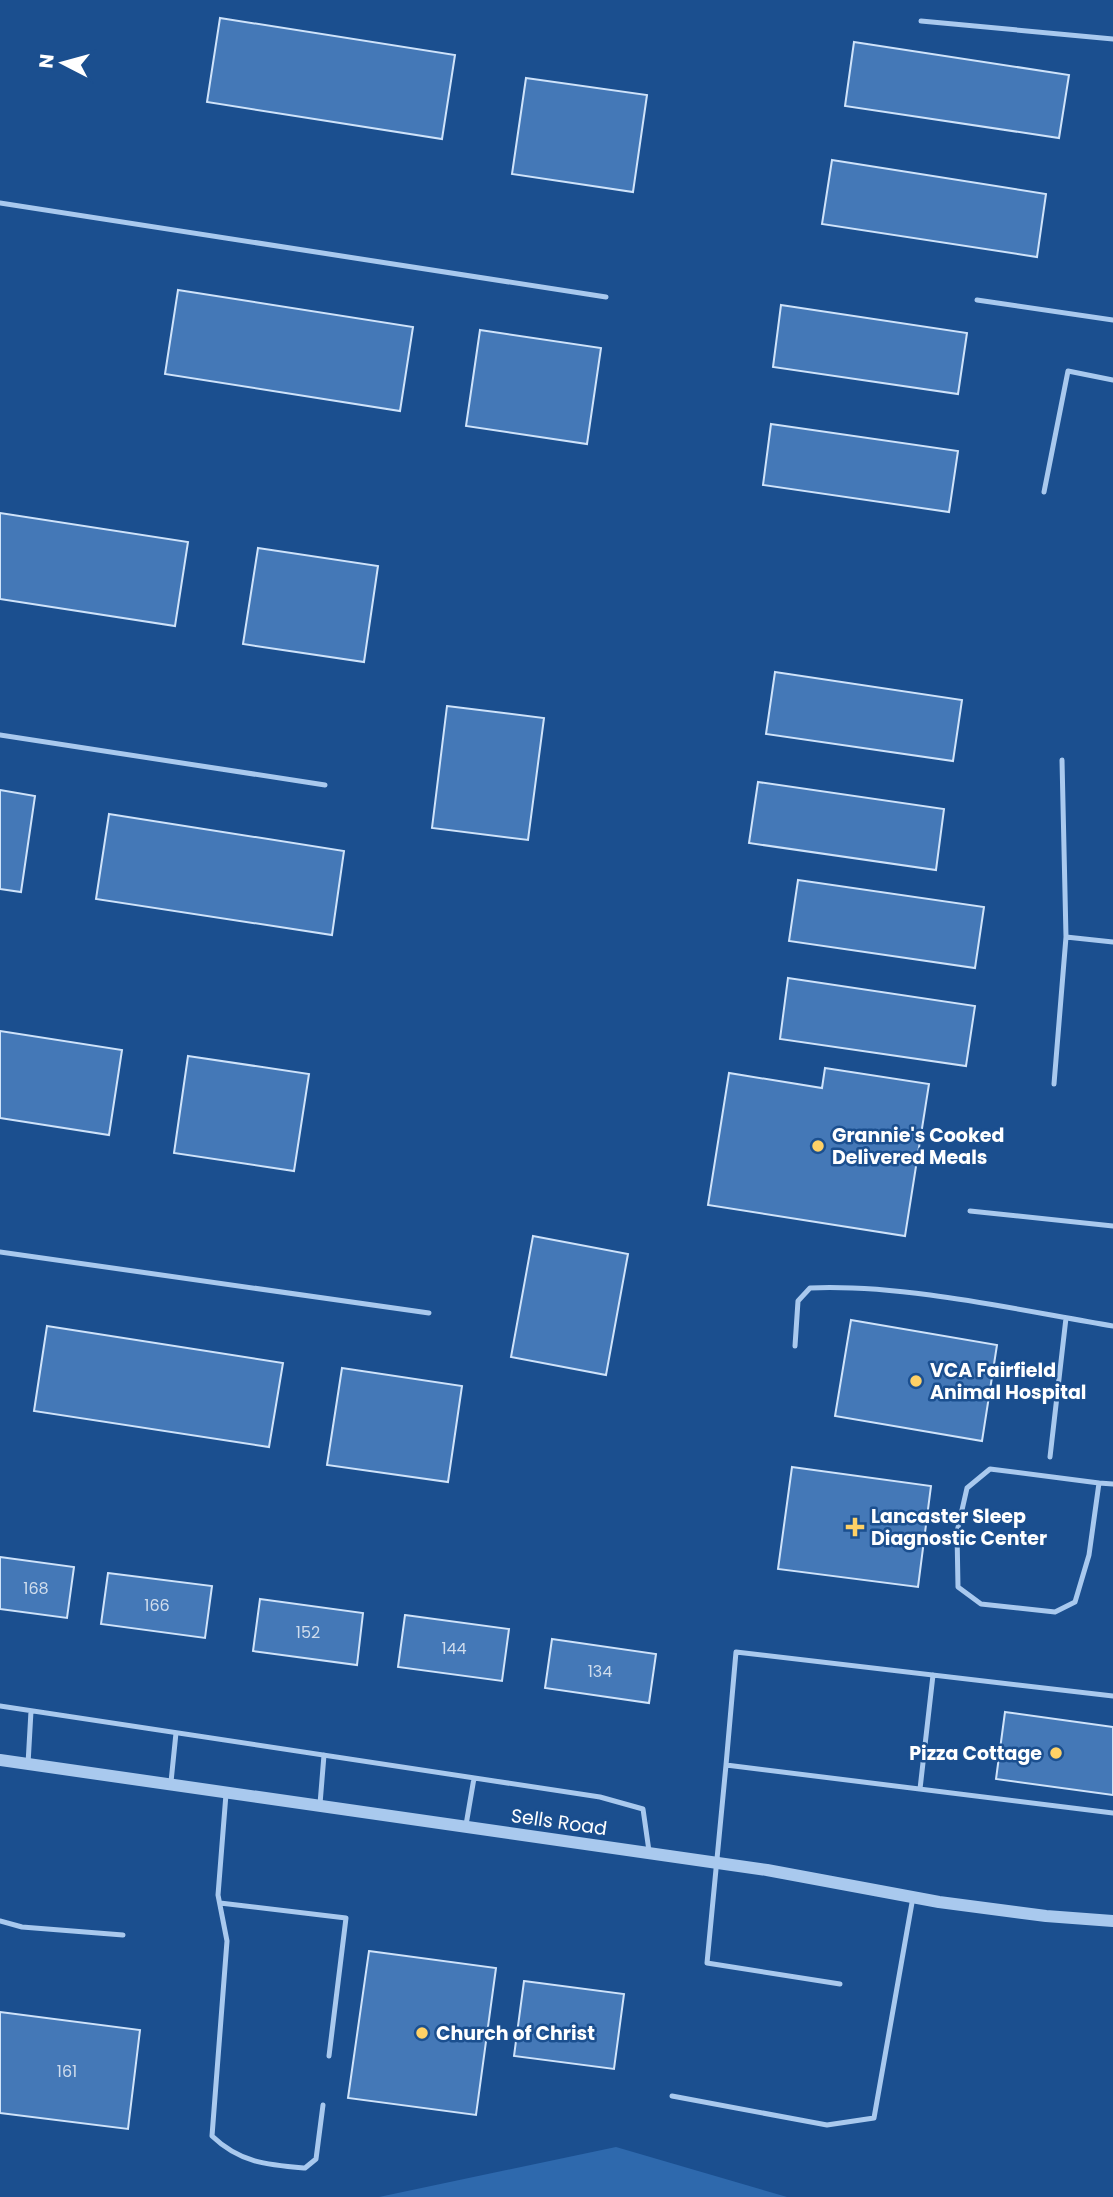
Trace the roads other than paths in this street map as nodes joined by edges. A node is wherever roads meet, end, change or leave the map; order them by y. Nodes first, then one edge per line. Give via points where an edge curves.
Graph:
1 (921, 21) dead end
2 (1113, 38) edge
3 (0, 203) edge
4 (606, 296) dead end
5 (978, 300) dead end
6 (1113, 320) edge
7 (1113, 380) edge
8 (1044, 492) dead end
9 (0, 735) edge
10 (1062, 760) dead end
11 (325, 785) dead end
12 (1066, 937) junction
13 (1113, 942) edge
14 (1054, 1084) dead end
15 (970, 1211) dead end
16 (1113, 1226) edge
17 (0, 1252) edge
18 (429, 1313) dead end
19 (1066, 1318) junction
20 (1113, 1326) edge
21 (796, 1346) dead end
22 (1050, 1457) dead end
23 (1099, 1483) junction
24 (1113, 1484) edge
25 (933, 1675) junction
26 (1113, 1696) edge
27 (0, 1706) edge
28 (31, 1711) junction
29 (176, 1733) junction
30 (324, 1755) junction
31 (0, 1760) edge
32 (28, 1764) junction
33 (726, 1765) junction
34 (474, 1778) junction
35 (170, 1786) junction
36 (920, 1789) junction
37 (226, 1794) junction
38 (320, 1807) junction
39 (1113, 1813) edge
40 (466, 1828) junction
41 (649, 1854) junction
42 (717, 1863) junction
43 (912, 1897) junction
44 (220, 1903) junction
45 (0, 1921) edge
46 (1113, 1921) edge
47 (123, 1936) dead end
48 (840, 1984) dead end
49 (328, 2056) dead end
50 (672, 2096) dead end
51 (323, 2105) dead end

1 - 2 lane
3 - 4 lane
5 - 6 lane
7 - 8 lane via 1068,371
9 - 11 lane
10 - 12 lane
12 - 13 lane
12 - 14 lane
15 - 16 lane
17 - 18 lane
19 - 20 lane
19 - 21 lane via 965,1301 810,1288 798,1301
19 - 22 lane
23 - 23 lane via 990,1468 967,1488 957,1532 958,1587 981,1604 1055,1612 1075,1602 1089,1555
23 - 24 lane
25 - 26 lane
25 - 33 lane via 736,1652
25 - 36 lane
27 - 28 lane
28 - 29 lane
28 - 32 lane
29 - 30 lane
29 - 35 lane
30 - 34 lane
30 - 38 lane
31 - 32 street, Sells Road
32 - 35 street, Sells Road
33 - 36 lane
33 - 42 lane
34 - 40 lane
34 - 41 lane via 600,1797 643,1810
35 - 37 street, Sells Road
36 - 39 lane
37 - 38 street, Sells Road
37 - 44 lane
38 - 40 street, Sells Road
40 - 41 street, Sells Road
41 - 42 street, Sells Road
42 - 43 street, Sells Road
42 - 48 lane via 707,1963
43 - 46 street, Sells Road
43 - 50 lane via 874,2118 827,2125
44 - 49 lane via 346,1918
44 - 51 lane via 227,1941 212,2136 229,2152 255,2161 305,2168 316,2159
45 - 47 lane

